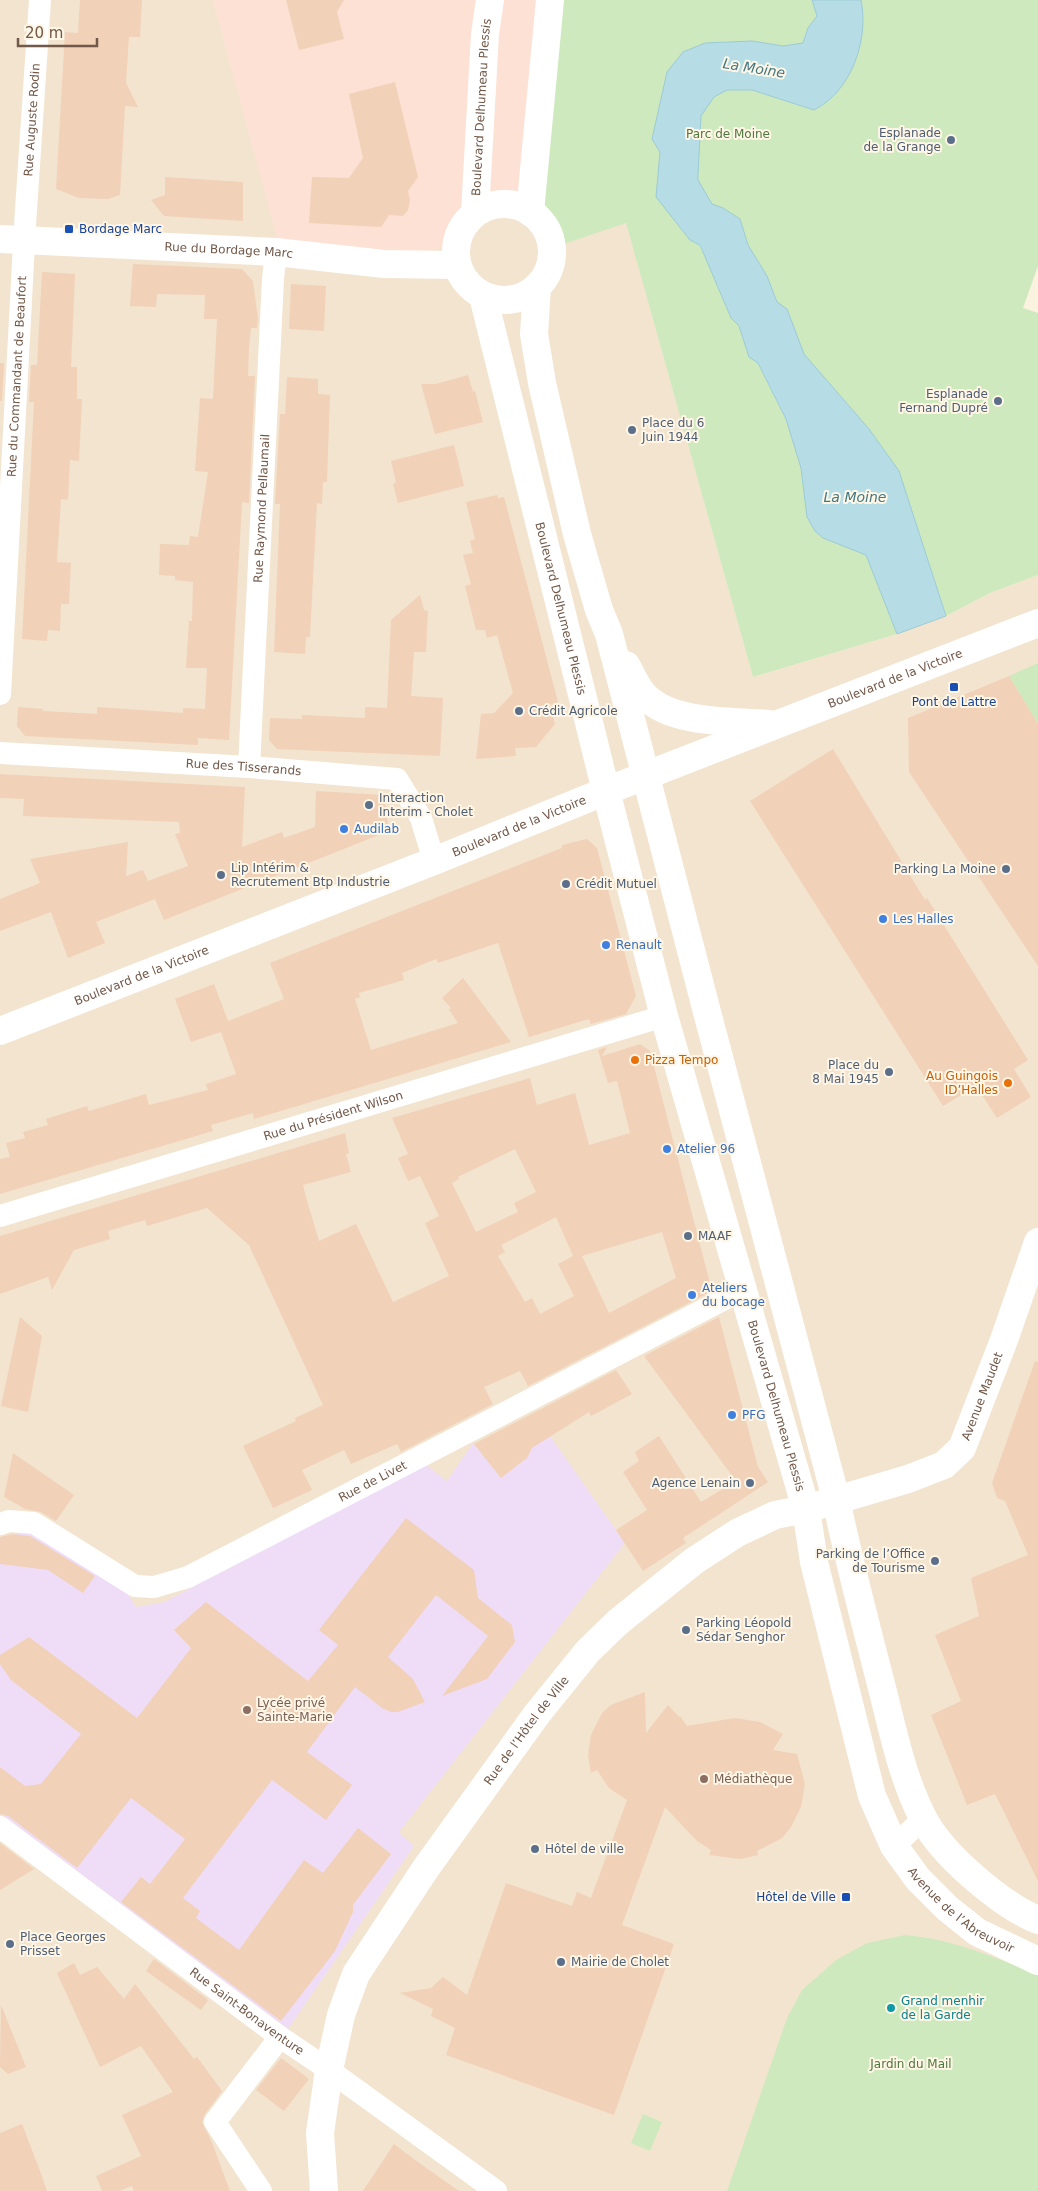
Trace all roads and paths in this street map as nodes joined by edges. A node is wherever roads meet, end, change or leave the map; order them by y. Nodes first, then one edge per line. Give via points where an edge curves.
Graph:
1 (40, 0) edge
2 (490, 0) edge
3 (550, 0) edge
4 (530, 212) junction
5 (475, 213) junction
6 (12, 240) edge
7 (276, 252) junction
8 (457, 265) junction
9 (537, 287) junction
10 (483, 296) junction
11 (1038, 623) edge
12 (609, 634) junction
13 (0, 694) edge
14 (775, 725) junction
15 (0, 753) edge
16 (249, 767) junction
17 (645, 777) junction
18 (606, 791) junction
19 (434, 861) junction
20 (664, 1016) junction
21 (0, 1031) edge
22 (0, 1216) edge
23 (1038, 1242) edge
24 (742, 1290) junction
25 (836, 1499) junction
26 (806, 1509) junction
27 (0, 1524) edge
28 (923, 1819) junction
29 (0, 1827) edge
30 (894, 1846) junction
31 (1038, 1920) edge
32 (1038, 1961) edge
33 (280, 2038) junction
34 (329, 2070) junction
35 (261, 2191) edge
36 (324, 2191) edge
37 (496, 2191) edge

1 - 6 street, Rue Auguste Rodin
2 - 5 main road, Boulevard Delhumeau Plessis via 485,34
3 - 4 main road
4 - 5 main road via 502,204 488,206
4 - 9 main road via 540,220 551,240 550,266
5 - 8 main road via 458,236 455,250
6 - 7 main road, Rue du Bordage Marc
6 - 13 street, Rue du Commandant de Beaufort
7 - 8 main road, Rue du Bordage Marc via 384,264
7 - 16 street, Rue Raymond Pellaumail
8 - 10 main road via 462,278
9 - 10 main road via 512,300
9 - 12 main road via 534,334 542,384 577,534
10 - 18 main road, Boulevard Delhumeau Plessis
11 - 14 main road, Boulevard de la Victoire
12 - 14 main road via 646,697 660,708 677,716
12 - 17 main road
14 - 17 main road, Boulevard de la Victoire
15 - 16 street, Rue des Tisserands
16 - 19 street, Rue des Tisserands via 397,779 421,818
17 - 18 main road, Boulevard de la Victoire
17 - 25 main road
18 - 19 main road, Boulevard de la Victoire
18 - 20 main road, Boulevard Delhumeau Plessis
19 - 21 main road, Boulevard de la Victoire
20 - 22 street, Rue du Président Wilson
20 - 24 main road, Boulevard Delhumeau Plessis
23 - 25 main road, Avenue Maudet via 962,1448 944,1465
24 - 26 main road, Boulevard Delhumeau Plessis
24 - 27 street, Rue de Livet via 188,1577 154,1587 135,1586 34,1523 9,1521
25 - 26 main road, Rue de l’Hôtel de Ville
25 - 28 main road via 847,1554 897,1746
26 - 30 main road, Boulevard Delhumeau Plessis via 814,1562 872,1796
26 - 34 main road, Rue de l’Hôtel de Ville via 775,1515 737,1533 701,1556 640,1603 588,1651 497,1769 356,1974 341,2015
28 - 30 street
28 - 31 main road via 961,1865 996,1894
29 - 33 street, Rue Saint-Bonaventure
30 - 32 main road, Avenue de l’Abreuvoir via 925,1887 976,1932
33 - 34 street, Rue Saint-Bonaventure
33 - 35 street via 215,2122
34 - 36 main road, Rue de l’Hôtel de Ville via 320,2133
34 - 37 street, Rue Saint-Bonaventure

